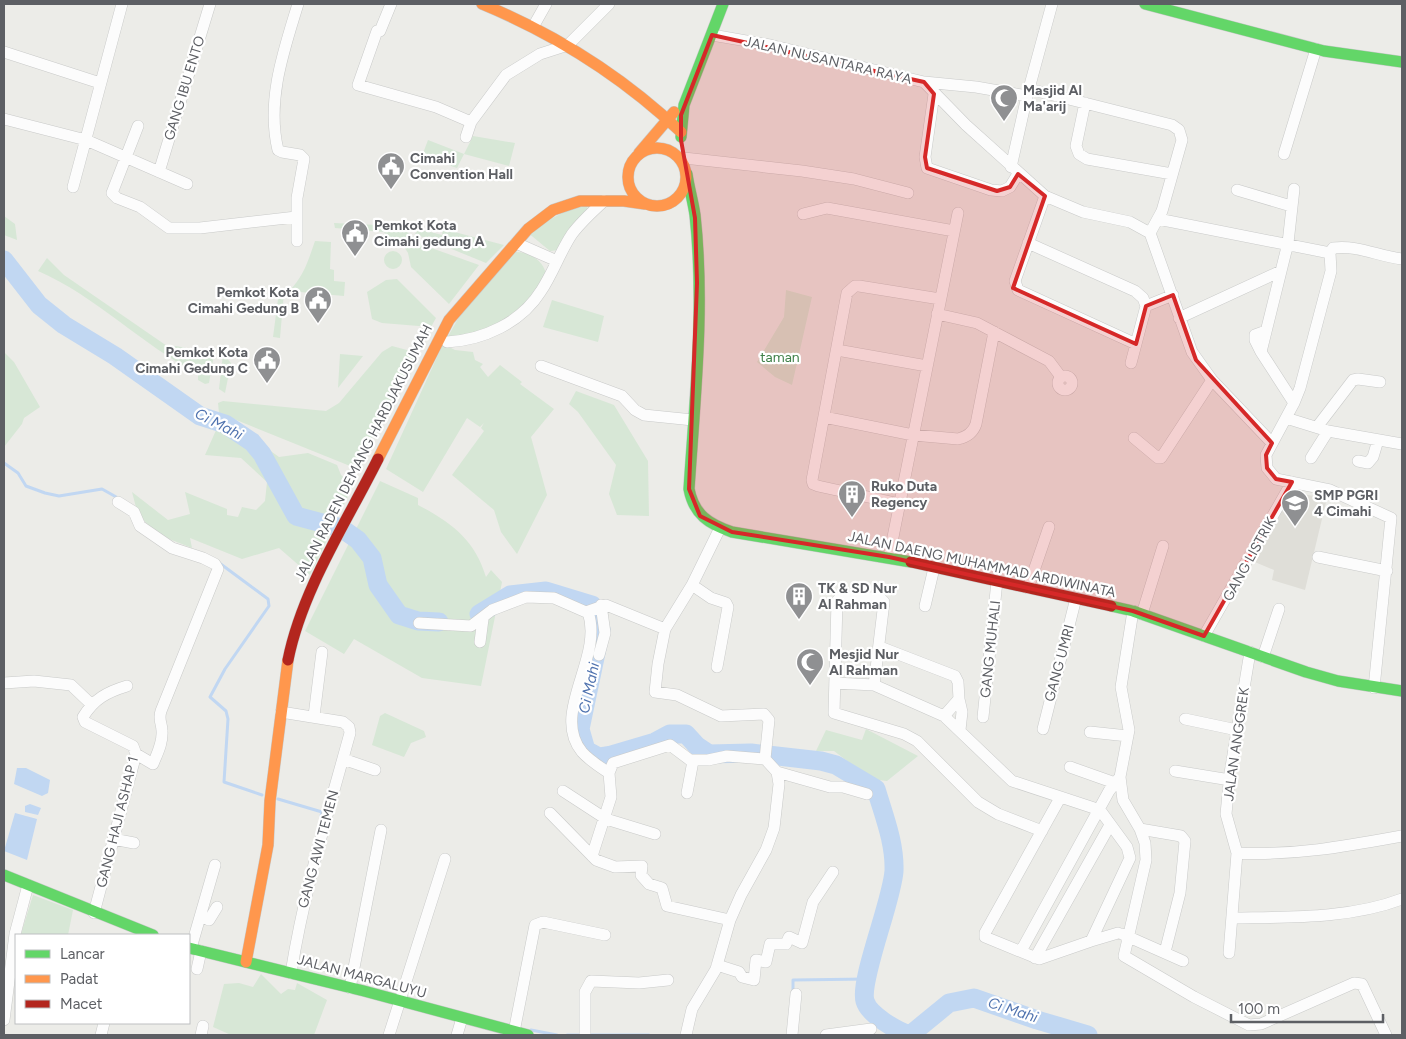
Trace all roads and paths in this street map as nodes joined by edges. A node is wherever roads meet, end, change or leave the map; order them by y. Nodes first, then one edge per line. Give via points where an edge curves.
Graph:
1 (122, 4) edge
2 (210, 4) edge
3 (298, 4) edge
4 (391, 4) edge
5 (482, 4) edge
6 (546, 4) edge
7 (610, 4) edge
8 (723, 4) edge
9 (1052, 4) edge
10 (1145, 4) edge
11 (498, 7) edge
12 (1182, 9) edge
13 (533, 27) junction
14 (712, 35) junction
15 (568, 45) junction
16 (1316, 49) junction
17 (4, 52) edge
18 (1402, 62) edge
19 (924, 82) junction
20 (100, 83) junction
21 (1028, 93) junction
22 (934, 94) junction
23 (1085, 102) junction
24 (684, 105) junction
25 (4, 119) edge
26 (668, 119) junction
27 (471, 122) junction
28 (138, 126) dead end
29 (681, 132) junction
30 (466, 137) dead end
31 (86, 140) junction
32 (639, 153) junction
33 (1284, 154) dead end
34 (126, 157) junction
35 (686, 167) junction
36 (629, 168) junction
37 (1015, 170) junction
38 (160, 172) junction
39 (1172, 174) junction
40 (187, 184) dead end
41 (73, 186) dead end
42 (1294, 189) dead end
43 (1237, 190) dead end
44 (908, 193) dead end
45 (1045, 196) junction
46 (604, 201) junction
47 (650, 205) junction
48 (1291, 206) junction
49 (958, 213) dead end
50 (686, 214) junction
51 (803, 214) dead end
52 (296, 218) junction
53 (1158, 219) junction
54 (954, 231) junction
55 (1150, 233) junction
56 (297, 241) dead end
57 (516, 243) junction
58 (1028, 243) junction
59 (1288, 243) junction
60 (1330, 253) junction
61 (1402, 259) edge
62 (557, 261) junction
63 (1281, 271) junction
64 (1173, 295) junction
65 (940, 298) junction
66 (1146, 306) junction
67 (937, 314) junction
68 (1179, 318) junction
69 (994, 332) junction
70 (447, 342) dead end
71 (1136, 344) junction
72 (837, 350) junction
73 (1131, 363) dead end
74 (541, 366) dead end
75 (927, 366) junction
76 (1061, 377) dead end
77 (1212, 380) junction
78 (1380, 382) dead end
79 (1294, 404) junction
80 (824, 417) junction
81 (1286, 418) junction
82 (693, 420) junction
83 (1317, 427) junction
84 (1328, 431) junction
85 (913, 435) junction
86 (1134, 438) dead end
87 (1378, 440) junction
88 (1272, 442) junction
89 (1402, 444) edge
90 (1311, 458) dead end
91 (1358, 461) dead end
92 (1292, 482) junction
93 (118, 502) dead end
94 (900, 504) junction
95 (1049, 527) dead end
96 (720, 528) junction
97 (1163, 546) dead end
98 (888, 557) junction
99 (1318, 557) dead end
100 (934, 568) junction
101 (1387, 571) junction
102 (997, 581) junction
103 (692, 585) junction
104 (1028, 588) junction
105 (1076, 598) junction
106 (925, 606) dead end
107 (594, 608) junction
108 (1279, 609) dead end
109 (1138, 613) junction
110 (482, 619) junction
111 (419, 623) dead end
112 (665, 629) junction
113 (1204, 636) junction
114 (480, 642) dead end
115 (880, 647) junction
116 (322, 652) dead end
117 (1250, 652) junction
118 (599, 655) dead end
119 (1263, 657) junction
120 (717, 667) dead end
121 (4, 683) edge
122 (835, 683) junction
123 (874, 685) junction
124 (127, 686) dead end
125 (1374, 688) junction
126 (1402, 691) edge
127 (959, 699) junction
128 (91, 704) junction
129 (281, 712) junction
130 (314, 716) junction
131 (944, 716) junction
132 (983, 717) dead end
133 (1185, 719) dead end
134 (1043, 729) dead end
135 (960, 730) junction
136 (1237, 730) junction
137 (1090, 732) dead end
138 (1128, 736) junction
139 (136, 754) junction
140 (342, 759) junction
141 (765, 759) junction
142 (693, 761) junction
143 (1070, 767) dead end
144 (375, 770) dead end
145 (1175, 771) dead end
146 (777, 772) junction
147 (609, 773) junction
148 (1117, 780) junction
149 (1230, 780) junction
150 (563, 791) dead end
151 (687, 793) dead end
152 (867, 794) dead end
153 (1060, 798) junction
154 (1100, 810) junction
155 (550, 813) dead end
156 (606, 819) junction
157 (1110, 825) junction
158 (1140, 829) junction
159 (381, 830) dead end
160 (1042, 831) junction
161 (655, 834) dead end
162 (1402, 836) edge
163 (113, 839) junction
164 (134, 844) dead end
165 (1237, 853) junction
166 (592, 856) junction
167 (445, 859) dead end
168 (215, 865) dead end
169 (833, 872) dead end
170 (4, 875) edge
171 (28, 885) junction
172 (1402, 898) edge
173 (217, 907) dead end
174 (94, 913) junction
175 (201, 916) junction
176 (1233, 918) junction
177 (730, 920) junction
178 (1097, 924) junction
179 (125, 931) edge
180 (146, 934) edge
181 (605, 935) dead end
182 (1123, 935) junction
183 (1090, 940) junction
184 (193, 949) edge
185 (1021, 951) junction
186 (1165, 952) junction
187 (1229, 953) dead end
188 (1035, 958) junction
189 (241, 961) junction
190 (1183, 961) dead end
191 (717, 966) junction
192 (197, 969) dead end
193 (291, 973) junction
194 (668, 980) dead end
195 (350, 988) junction
196 (796, 994) dead end
197 (400, 1001) junction
198 (462, 1018) junction
199 (4, 1020) edge
200 (870, 1029) dead end
201 (514, 1032) junction
202 (389, 1035) edge
203 (457, 1035) edge
204 (528, 1035) edge
205 (585, 1035) edge
206 (686, 1035) edge
207 (792, 1035) edge
208 (826, 1035) edge
209 (1386, 1035) edge

1 - 20 street
2 - 38 street, GANG IBU ENTO
3 - 52 street via 280,64 275,104 278,150 304,159
4 - 27 street via 380,31 377,31 358,85 436,107
5 - 11 main road
6 - 13 street
7 - 15 street
8 - 14 main road
9 - 21 street
10 - 12 main road
11 - 13 main road
12 - 16 main road
13 - 15 main road
14 - 19 street, JALAN NUSANTARA RAYA via 770,45
14 - 24 main road
15 - 26 main road via 627,85
15 - 27 street via 540,54 512,70
16 - 18 main road
16 - 33 street
17 - 20 street
19 - 21 street
19 - 22 street, JALAN NUSANTARA RAYA
20 - 31 street
21 - 23 street
21 - 37 street
22 - 37 street, JALAN NUSANTARA RAYA
22 - 37 street via 925,157 927,168 997,191 1010,187
23 - 39 street via 1172,125 1179,130 1182,140
23 - 39 street via 1076,146 1078,154 1087,159
24 - 26 main road
24 - 29 main road, JALAN DAENG MUHAMMAD ARDIWINATA
25 - 31 street
26 - 29 main road
26 - 32 main road
27 - 30 street
28 - 34 street
29 - 35 main road, JALAN DAENG MUHAMMAD ARDIWINATA
31 - 34 street
31 - 41 street
32 - 35 main road via 648,148 667,148
32 - 36 main road
34 - 38 street
34 - 52 street via 113,195 140,207 169,228
35 - 44 street via 802,171
35 - 47 main road via 683,191 678,198 663,206
35 - 50 main road, JALAN DAENG MUHAMMAD ARDIWINATA
36 - 46 main road
36 - 47 main road via 629,185 638,199
37 - 45 street, JALAN NUSANTARA RAYA
38 - 40 street
39 - 53 street
42 - 48 street
43 - 48 street
45 - 55 street, JALAN NUSANTARA RAYA via 1083,212 1130,222
45 - 58 street
46 - 47 main road, JALAN RADEN DEMANG HARDJAKUSUMAH
46 - 57 main road, JALAN RADEN DEMANG HARDJAKUSUMAH via 580,201 553,210 539,219
46 - 62 street via 574,232
47 - 50 main road
48 - 59 street
49 - 54 street
50 - 82 main road, JALAN DAENG MUHAMMAD ARDIWINATA via 697,344
51 - 54 street via 828,208
52 - 56 street
53 - 55 street
53 - 59 street
54 - 65 street
55 - 64 street
57 - 62 street
57 - 129 main road, JALAN RADEN DEMANG HARDJAKUSUMAH via 445,326 304,602 293,636
58 - 66 street via 1135,291
58 - 71 street via 1015,281 1018,290
59 - 60 street
59 - 63 street
60 - 61 street via 1333,248 1353,246
60 - 79 street via 1331,271
62 - 70 street via 542,291 509,322 480,336
63 - 68 street
63 - 79 street via 1266,330 1255,335 1255,340
64 - 66 street
64 - 68 street
65 - 67 street
65 - 72 street via 855,286 848,293
66 - 71 street
67 - 69 street via 977,323
67 - 75 street
68 - 77 street via 1192,352
69 - 76 street via 1049,361
69 - 85 street via 974,430 958,439
71 - 73 street
72 - 75 street
72 - 80 street
74 - 82 street via 622,396 644,415
75 - 85 street
77 - 86 street via 1161,458
77 - 88 street
78 - 83 street via 1353,380
79 - 81 street
80 - 85 street
80 - 94 street via 813,484
81 - 83 street
81 - 88 street
82 - 96 main road, JALAN DAENG MUHAMMAD ARDIWINATA via 691,500 700,516
83 - 84 street
84 - 87 street
84 - 90 street
85 - 94 street
87 - 89 street
87 - 91 street via 1372,460 1368,463
88 - 92 street via 1266,455 1267,468 1276,479
92 - 101 street via 1330,490 1392,518
92 - 113 street, GANG LISTRIK
93 - 139 street via 135,513 140,526 172,548 203,558 218,569 158,720 162,740 153,764
94 - 98 street
95 - 104 street
96 - 98 main road, JALAN DAENG MUHAMMAD ARDIWINATA
96 - 103 street
97 - 109 street
98 - 100 main road, JALAN DAENG MUHAMMAD ARDIWINATA
99 - 101 street
100 - 102 main road, JALAN DAENG MUHAMMAD ARDIWINATA
100 - 106 street
101 - 125 street
102 - 104 main road, JALAN DAENG MUHAMMAD ARDIWINATA
102 - 132 street, GANG MUHALI
103 - 112 street
103 - 120 street via 728,607
104 - 105 main road, JALAN DAENG MUHAMMAD ARDIWINATA
105 - 109 main road, JALAN DAENG MUHAMMAD ARDIWINATA
105 - 134 street, GANG UMRI
107 - 110 street via 554,598 526,598 492,610
107 - 112 street via 606,605
107 - 118 street via 605,633
107 - 147 street via 591,641 573,704 573,736 583,754
108 - 119 street
109 - 113 main road, JALAN DAENG MUHAMMAD ARDIWINATA
109 - 138 street via 1121,687 1129,722
110 - 111 street via 470,626
110 - 114 street
112 - 141 street via 655,692 684,698 721,716 764,714 768,720
113 - 117 main road, JALAN DAENG MUHAMMAD ARDIWINATA
115 - 122 street via 883,599 838,599
115 - 123 street
115 - 127 street via 950,672 957,679
116 - 130 street
117 - 119 main road, JALAN DAENG MUHAMMAD ARDIWINATA
117 - 136 street, JALAN ANGGREK
119 - 125 main road, JALAN DAENG MUHAMMAD ARDIWINATA via 1306,672
121 - 128 street via 34,681 71,685
122 - 123 street
122 - 160 street via 836,715 865,721 917,741 978,802 998,814
123 - 131 street
124 - 128 street via 105,694
125 - 126 main road, JALAN DAENG MUHAMMAD ARDIWINATA
127 - 131 street
127 - 135 street via 962,712
128 - 139 street, GANG HAJI ASHAP 1 via 83,720 133,746
129 - 130 street
129 - 189 main road, JALAN RADEN DEMANG HARDJAKUSUMAH via 270,801 259,843
130 - 140 street, GANG AWI TEMEN via 343,722 349,727
131 - 135 street
133 - 136 street
135 - 153 street via 1012,781
136 - 149 street, JALAN ANGGREK
137 - 138 street
138 - 148 street
139 - 163 street, GANG HAJI ASHAP 1
140 - 144 street
140 - 193 street, GANG AWI TEMEN via 299,920
141 - 142 street via 727,756
141 - 146 street
142 - 147 street via 670,745 613,762
142 - 151 street
143 - 148 street
145 - 149 street
146 - 152 street
146 - 177 street via 780,790 774,828
147 - 156 street via 611,797
148 - 154 street
148 - 158 street via 1123,800
149 - 165 street, JALAN ANGGREK via 1226,814
150 - 156 street
153 - 154 street
153 - 160 street
154 - 157 street
154 - 185 street
155 - 166 street
156 - 161 street
156 - 166 street
157 - 178 street via 1127,847 1130,858
157 - 188 street
158 - 182 street via 1146,860 1134,920
158 - 186 street via 1181,836 1185,842 1180,894
159 - 195 street
160 - 185 street via 984,933 987,939
162 - 165 street via 1298,853
163 - 164 street
163 - 174 street, GANG HAJI ASHAP 1
165 - 176 street, JALAN ANGGREK
166 - 177 street via 608,865 642,866 641,875 649,884 662,888 667,906
167 - 197 street
168 - 175 street
169 - 191 street via 813,902 802,943 789,937 786,944 770,944 766,962 756,960 754,980
170 - 171 main road
171 - 174 main road
171 - 199 street via 15,934
172 - 176 street via 1376,908
173 - 175 street via 209,920
174 - 179 main road
175 - 184 street
176 - 187 street, JALAN ANGGREK
177 - 191 street
178 - 182 street
178 - 183 street
179 - 180 main road
181 - 201 street via 543,922 535,925
182 - 183 street
182 - 186 street
182 - 209 street via 1125,957 1249,1025 1261,1024 1354,983 1362,984
183 - 188 street via 1047,958
184 - 189 main road, JALAN MARGALUYU
184 - 192 street
185 - 188 street
186 - 190 street
189 - 193 main road, JALAN MARGALUYU
191 - 206 street via 692,1009
193 - 195 main road, JALAN MARGALUYU
194 - 205 street via 639,983 591,981 584,992
195 - 197 main road, JALAN MARGALUYU
196 - 207 street
197 - 198 main road, JALAN MARGALUYU
197 - 202 street
198 - 201 main road, JALAN MARGALUYU
198 - 203 street
200 - 208 street
201 - 204 main road, JALAN MARGALUYU

